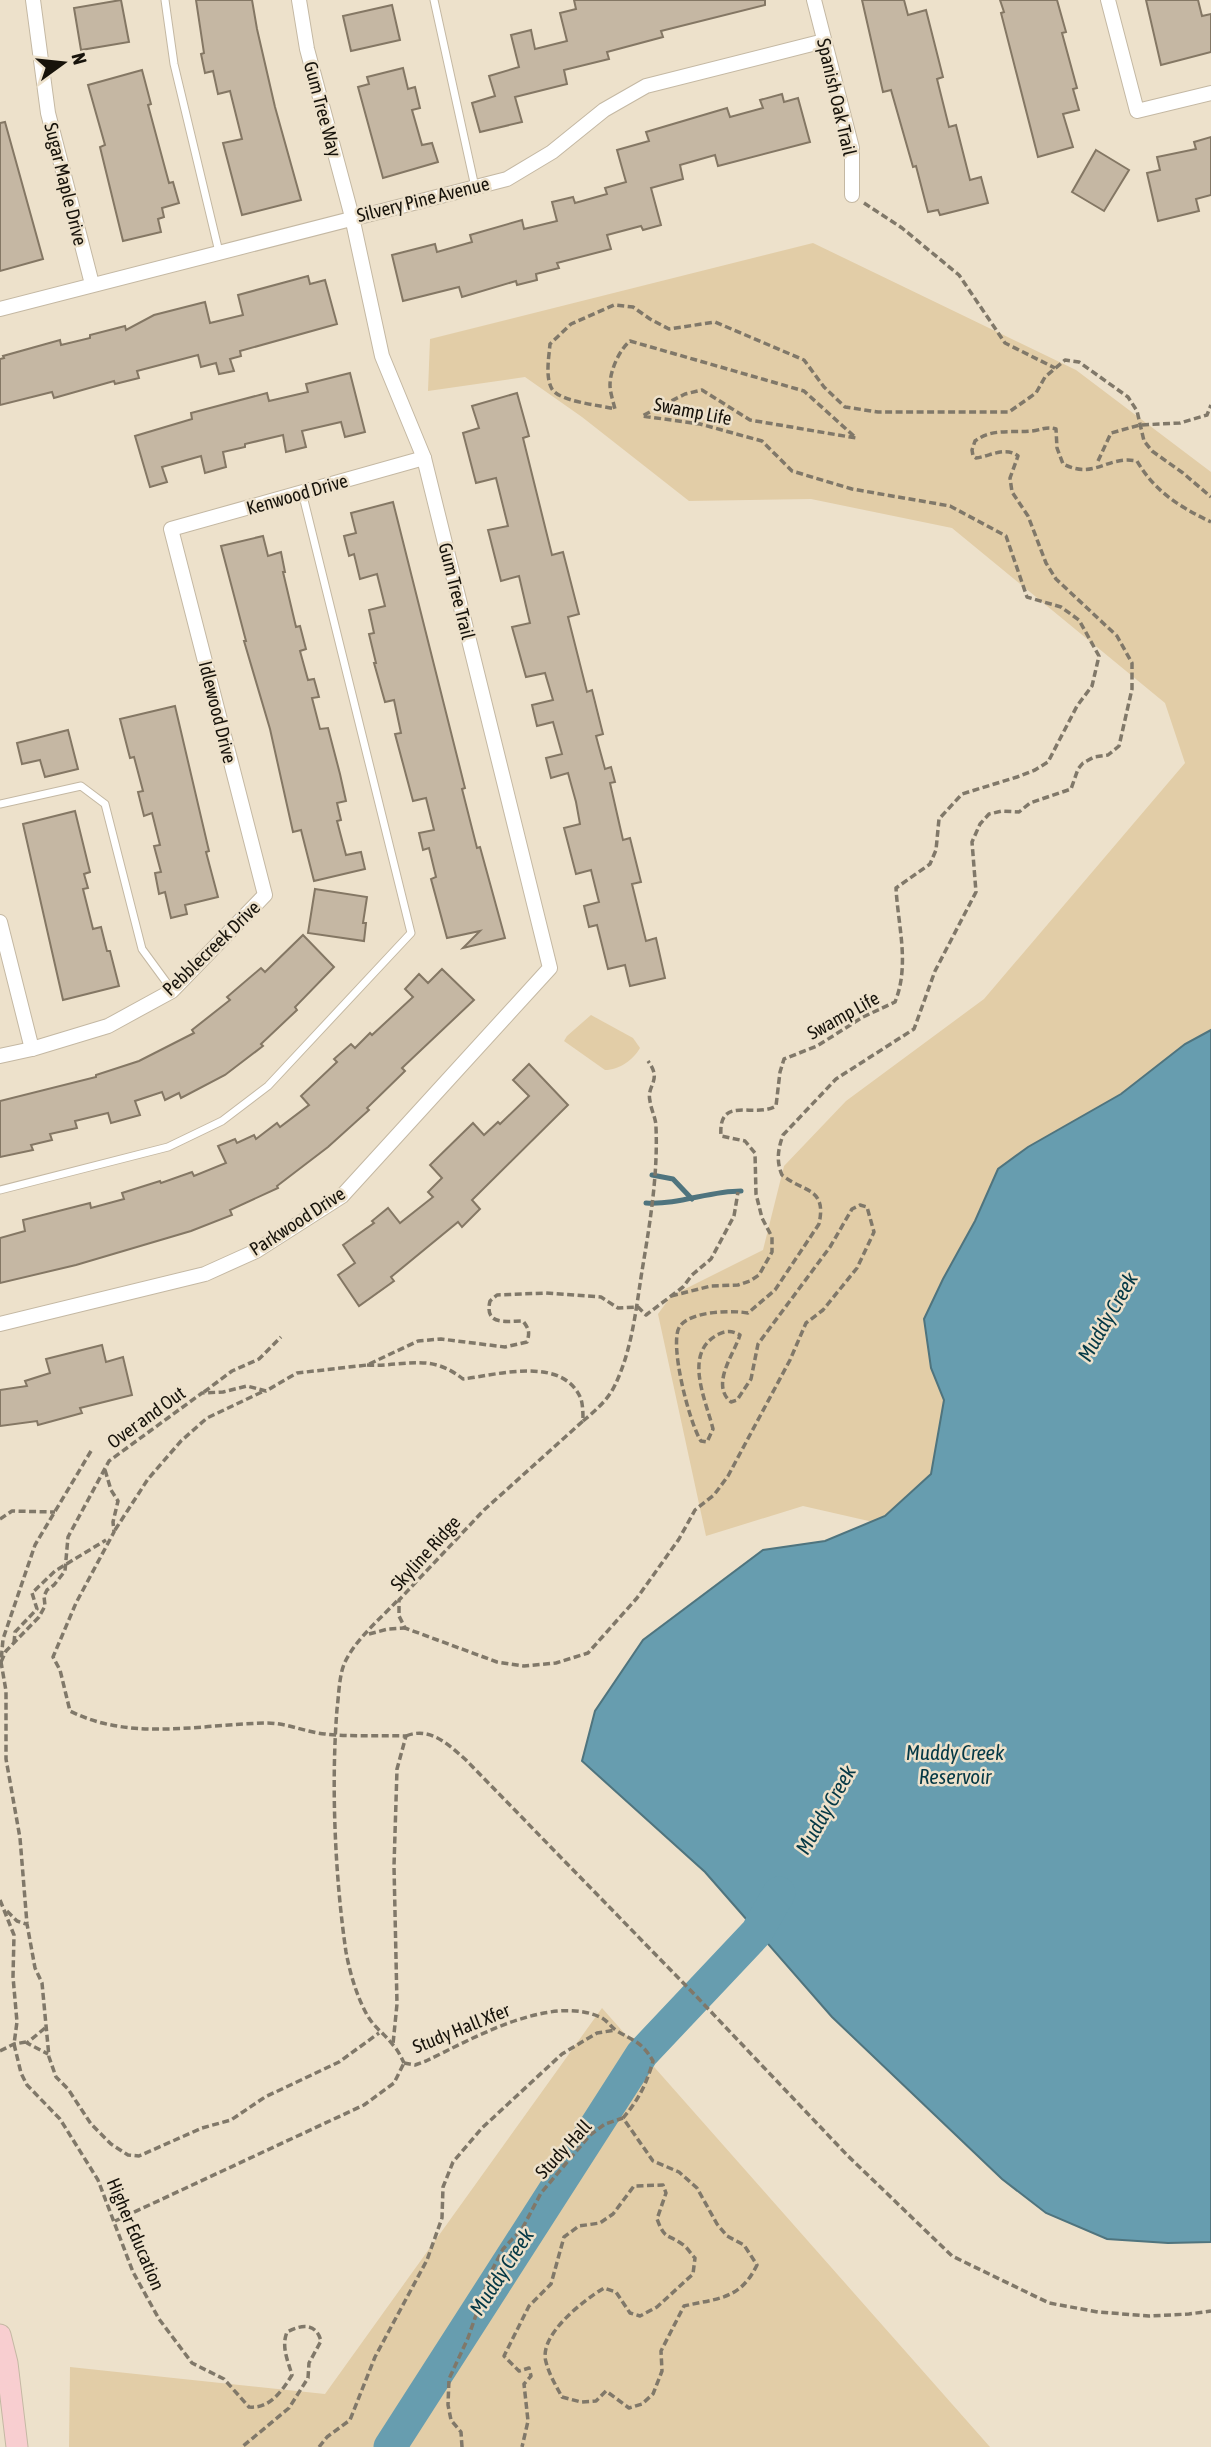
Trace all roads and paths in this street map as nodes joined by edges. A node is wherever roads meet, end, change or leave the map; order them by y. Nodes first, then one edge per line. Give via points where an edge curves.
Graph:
1 (33, 0) edge
2 (165, 0) edge
3 (299, 0) edge
4 (436, 0) edge
5 (814, 0) edge
6 (1108, 0) edge
7 (824, 41) junction
8 (1211, 93) edge
9 (475, 187) junction
10 (852, 195) joint
11 (352, 217) junction
12 (220, 253) junction
13 (92, 284) junction
14 (0, 309) edge
15 (1055, 368) junction
16 (1211, 405) edge
17 (1140, 425) junction
18 (424, 458) junction
19 (1098, 461) dead end
20 (302, 492) junction
21 (1211, 497) edge
22 (1211, 522) edge
23 (171, 529) joint
24 (0, 804) edge
25 (265, 895) joint
26 (0, 922) edge
27 (550, 968) joint
28 (172, 991) junction
29 (32, 1049) junction
30 (0, 1056) edge
31 (648, 1061) dead end
32 (0, 1190) edge
33 (738, 1192) dead end
34 (671, 1296) junction
35 (637, 1306) junction
36 (0, 1324) edge
37 (281, 1337) dead end
38 (367, 1365) junction
39 (213, 1385) junction
40 (266, 1391) junction
41 (202, 1393) junction
42 (214, 1393) junction
43 (583, 1422) junction
44 (91, 1451) dead end
45 (105, 1470) junction
46 (55, 1512) junction
47 (0, 1519) edge
48 (114, 1532) junction
49 (108, 1539) junction
50 (66, 1564) junction
51 (399, 1600) junction
52 (405, 1628) junction
53 (366, 1635) junction
54 (14, 1644) junction
55 (1, 1662) edge
56 (335, 1734) junction
57 (406, 1736) junction
58 (0, 1900) edge
59 (5, 1910) junction
60 (27, 1924) junction
61 (45, 2028) junction
62 (616, 2030) junction
63 (379, 2033) junction
64 (29, 2042) junction
65 (14, 2044) junction
66 (393, 2044) junction
67 (0, 2051) edge
68 (49, 2054) junction
69 (404, 2063) junction
70 (623, 2118) junction
71 (115, 2221) junction
72 (1211, 2311) edge
73 (0, 2335) edge
74 (6, 2401) edge
75 (17, 2447) edge
76 (242, 2447) edge
77 (319, 2447) edge
78 (462, 2447) edge
79 (522, 2447) edge

1 - 13 street, Sugar Maple Drive via 48,113
2 - 12 lane via 174,64
3 - 11 street, Gum Tree Way via 307,49
4 - 9 lane
5 - 7 street, Spanish Oak Trail
6 - 8 street via 1137,111
7 - 9 street, Silvery Pine Avenue via 646,86 604,110 552,152 507,178
7 - 10 street, Spanish Oak Trail via 852,148
9 - 11 street, Silvery Pine Avenue
10 - 15 path via 902,228 959,275 1005,343
11 - 12 street, Silvery Pine Avenue
11 - 18 street, Gum Tree Trail via 382,356
12 - 13 street, Silvery Pine Avenue
13 - 14 street, Silvery Pine Avenue
15 - 17 path via 1065,360 1079,362 1128,397
15 - 34 path, Swamp Life via 1036,393 1009,412 878,412 845,407 804,359 715,321 669,329 633,307 614,305 571,324 550,344 552,390 562,397 615,409 610,383 630,341 804,391 856,438 750,420 702,390 642,416 700,424 762,441 792,471 852,489 950,506 1006,536 1027,597 1061,607 1079,620 1099,656 1092,686 1048,762 962,794 939,818 930,864 896,888 902,980 895,1002 817,1046 784,1059 776,1106 735,1110 720,1124 721,1136 745,1142 755,1153 756,1194 772,1237 767,1265 759,1275 738,1285
16 - 17 path via 1207,415 1180,423
17 - 19 path via 1111,433
17 - 21 path via 1152,451
18 - 20 street, Kenwood Drive
18 - 27 street, Gum Tree Trail
20 - 23 street, Kenwood Drive
20 - 32 lane via 411,933 268,1086 222,1121 168,1147
22 - 52 path via 1171,501 1137,461 1127,459 1089,470 1063,464 1056,429 992,433 975,441 972,450 976,458 1015,453 1012,492 1028,516 1046,563 1056,579 1117,636 1132,663 1127,721 1119,746 1083,763 1071,789 1018,812 989,814 980,824 972,842 976,892 935,971 914,1029 836,1079 783,1135 777,1165 782,1175 815,1194 820,1203 819,1224 775,1290 748,1313 711,1313 680,1326 678,1363 691,1423 701,1441 707,1443 713,1429 702,1397 699,1367 713,1337 723,1331 740,1335 724,1372 723,1389 731,1402 751,1380 758,1344 830,1247 852,1209 867,1207 874,1232 857,1268 823,1310 806,1323 740,1456 714,1495 695,1510 637,1598 588,1653 556,1663 524,1666 484,1657
23 - 25 street, Idlewood Drive
24 - 28 lane via 81,786 105,804 142,949
25 - 28 street, Pebblecreek Drive
26 - 29 street
27 - 36 street, Parkwood Drive via 342,1196 256,1251 205,1274
28 - 29 street, Pebblecreek Drive via 108,1026
29 - 30 street, Pebblecreek Drive
31 - 35 path, Skyline Ridge via 654,1068 649,1096 656,1125 657,1176
33 - 34 path via 734,1216 719,1247
34 - 35 path via 646,1315
35 - 38 path via 618,1308 601,1297 583,1294 497,1295 489,1301 489,1314 500,1322 523,1321 530,1333 527,1342 505,1347 426,1340
35 - 43 path, Skyline Ridge via 627,1357 614,1388
37 - 39 path via 259,1359
38 - 40 path via 297,1373
38 - 43 path via 426,1361 450,1368 463,1379 515,1371 545,1372 574,1387 582,1401
39 - 41 path
39 - 42 path
40 - 42 path, Over and Out via 247,1386
40 - 48 path via 207,1418 181,1441 148,1479
41 - 42 path, Over and Out
41 - 45 path, Over and Out via 110,1461
43 - 51 path, Skyline Ridge via 484,1510
44 - 46 path
45 - 48 path via 118,1501
45 - 50 path, Over and Out via 68,1537
46 - 47 path via 12,1511
46 - 55 path via 31,1558 3,1639
48 - 49 path
49 - 50 path
49 - 56 path via 53,1657 70,1711 139,1728 179,1730 268,1723
50 - 54 path, Over and Out via 44,1595 39,1617
50 - 54 path via 32,1593 37,1609 15,1632
51 - 52 path, Skyline Ridge
51 - 53 path
52 - 53 path
53 - 56 path via 345,1661
54 - 55 path, Over and Out
55 - 60 path via 6,1691 6,1759 20,1838
56 - 57 path
56 - 63 path via 339,1877 347,1954 358,1995
57 - 66 path via 397,1769
57 - 72 path via 416,1732 443,1740 466,1760 847,2155 952,2256 1049,2303 1149,2316
58 - 59 path, Higher Education
59 - 60 path
59 - 65 path, Higher Education via 14,1935
60 - 61 path via 42,1983
61 - 64 path
61 - 68 path
62 - 69 path, Study Hall Xfer via 603,2018 586,2012 530,2016 415,2065
62 - 70 path, Study Hall Xfer via 634,2039 653,2062 634,2106
62 - 77 path via 597,2033 562,2054 482,2128 453,2162 443,2187 442,2218 427,2260 375,2357 350,2420
63 - 66 path
63 - 68 path via 339,2062 265,2097 231,2120 139,2156 111,2144 91,2124 56,2077
64 - 65 path
64 - 68 path
65 - 67 path
65 - 71 path, Higher Education via 27,2085 60,2119 98,2180
66 - 69 path
69 - 71 path via 394,2083 364,2105
70 - 78 path, Study Hall via 590,2135 541,2193 491,2272 449,2379 448,2405 451,2420 461,2432
70 - 79 path via 653,2161 679,2172 697,2188 717,2224 744,2245 757,2265 740,2289 725,2298 684,2306 661,2351 662,2371 653,2394 629,2409 606,2391 596,2401 562,2397 544,2359 550,2340 561,2322 604,2288 616,2292 630,2314 640,2316 693,2274 695,2258 662,2233 657,2219 666,2193 663,2185 634,2186 607,2219 579,2226 564,2237 551,2284 529,2306 504,2356 519,2371 529,2368 531,2376 524,2384 528,2421
71 - 76 path, Higher Education via 133,2273 159,2319 192,2363 224,2379 249,2407 271,2402 292,2375 284,2349 287,2332 310,2326 319,2333 321,2341 309,2363 308,2378 289,2408
73 - 74 street via 7,2363
74 - 75 street

